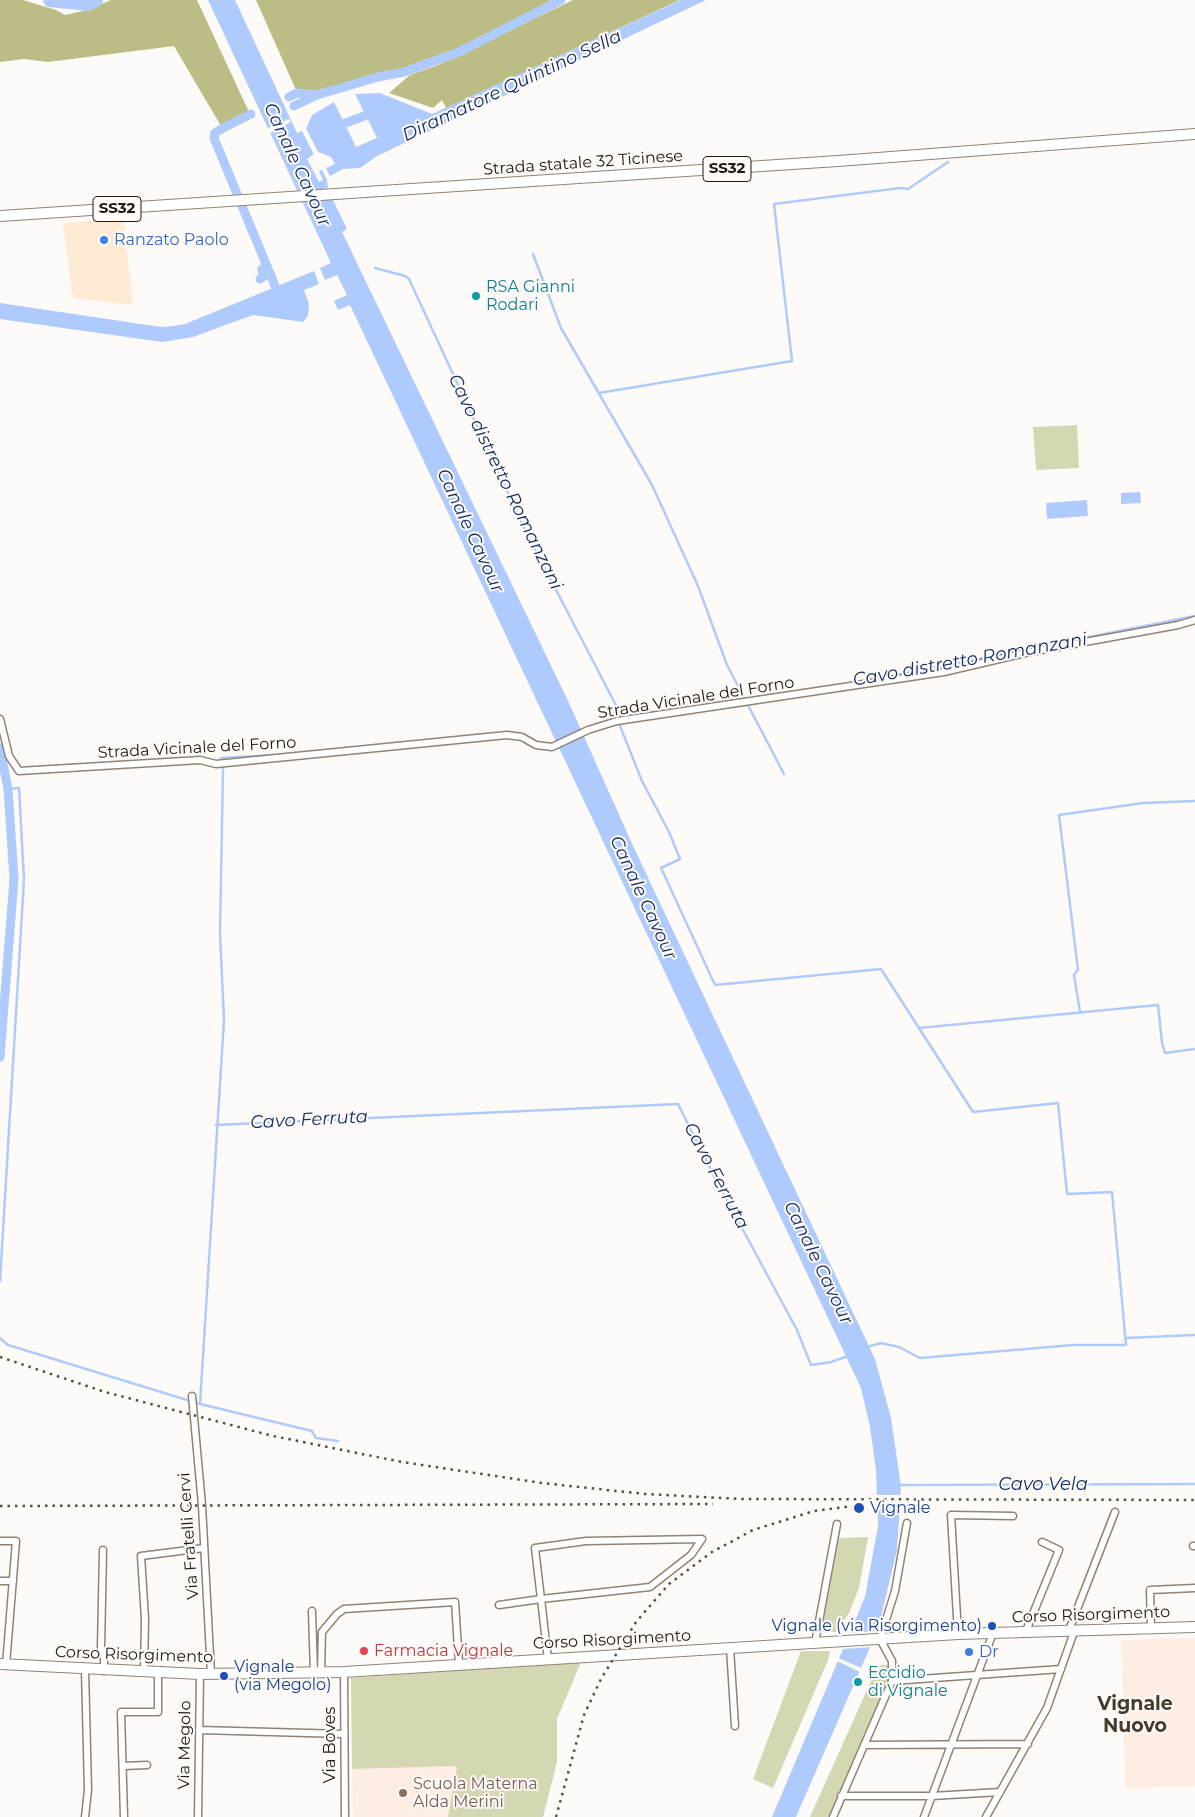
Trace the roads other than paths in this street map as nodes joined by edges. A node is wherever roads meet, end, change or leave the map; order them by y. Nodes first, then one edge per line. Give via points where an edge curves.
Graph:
1 (1195, 134) edge
2 (0, 216) edge
3 (1195, 620) edge
4 (0, 719) edge
5 (193, 1400) dead end
6 (1115, 1512) dead end
7 (1013, 1516) dead end
8 (907, 1523) dead end
9 (837, 1524) dead end
10 (0, 1541) edge
11 (1042, 1542) dead end
12 (204, 1548) junction
13 (103, 1550) dead end
14 (0, 1581) edge
15 (13, 1581) junction
16 (1195, 1588) edge
17 (541, 1600) junction
18 (499, 1606) dead end
19 (312, 1611) dead end
20 (1195, 1627) edge
21 (1151, 1628) junction
22 (1072, 1630) junction
23 (1026, 1632) junction
24 (993, 1633) junction
25 (958, 1634) junction
26 (878, 1639) junction
27 (815, 1643) junction
28 (730, 1648) junction
29 (548, 1658) junction
30 (459, 1664) junction
31 (3, 1665) edge
32 (1061, 1669) junction
33 (85, 1670) junction
34 (104, 1671) junction
35 (144, 1672) junction
36 (317, 1672) junction
37 (344, 1672) junction
38 (158, 1673) junction
39 (205, 1674) junction
40 (976, 1676) junction
41 (892, 1681) junction
42 (735, 1726) dead end
43 (199, 1730) junction
44 (344, 1734) junction
45 (950, 1744) junction
46 (1028, 1744) junction
47 (864, 1745) junction
48 (147, 1765) dead end
49 (123, 1766) junction
50 (1000, 1792) junction
51 (841, 1796) junction
52 (932, 1796) junction
53 (85, 1817) edge
54 (124, 1817) edge
55 (198, 1817) edge
56 (345, 1817) edge
57 (833, 1817) edge
58 (924, 1817) edge
59 (986, 1817) edge

1 - 2 main road, Strada statale 32 Ticinese / SS32
3 - 4 street, Strada Vicinale del Forno via 944,672 620,721 588,730 552,747 536,746 522,737 507,735 222,763 200,760 19,771 10,756
5 - 12 street, Via Fratelli Cervi
6 - 22 street
7 - 25 street via 951,1516
8 - 26 street via 895,1591
9 - 27 street
10 - 15 street via 16,1541
11 - 23 street via 1058,1550
12 - 35 street via 141,1556 146,1619
12 - 39 street, Via Fratelli Cervi
13 - 34 street via 101,1648 104,1651
14 - 15 street
15 - 31 street
16 - 21 street via 1150,1590
17 - 17 street via 535,1548 586,1541 702,1539 691,1555 650,1587
17 - 18 street
17 - 29 street
19 - 36 street
20 - 21 main road, Corso Risorgimento
21 - 22 main road, Corso Risorgimento
22 - 23 main road, Corso Risorgimento
22 - 32 street
23 - 24 main road, Corso Risorgimento
24 - 25 main road, Corso Risorgimento
24 - 40 street
25 - 26 main road, Corso Risorgimento
26 - 27 main road, Corso Risorgimento
26 - 41 street via 892,1661
27 - 28 main road, Corso Risorgimento
28 - 29 main road, Corso Risorgimento
28 - 42 street
29 - 30 main road, Corso Risorgimento
30 - 36 street via 455,1602 344,1609 322,1632
30 - 37 main road, Corso Risorgimento
31 - 33 main road, Corso Risorgimento
32 - 40 street
32 - 46 street via 1047,1708
33 - 34 main road, Corso Risorgimento
33 - 53 street via 88,1790
34 - 35 main road, Corso Risorgimento
35 - 38 main road, Corso Risorgimento
36 - 37 main road, Corso Risorgimento
36 - 39 main road, Corso Risorgimento
37 - 44 street, Via Boves
38 - 39 main road, Corso Risorgimento
38 - 49 street via 158,1712 122,1712
39 - 43 street, Via Megolo
40 - 41 street
40 - 45 street
41 - 47 street
43 - 44 street
43 - 55 street, Via Megolo
44 - 56 street, Via Boves
45 - 46 street
45 - 47 street
45 - 52 street
46 - 50 street
47 - 51 street
48 - 49 street
49 - 54 street
50 - 52 street
50 - 59 street
51 - 52 street
51 - 57 street
52 - 58 street

